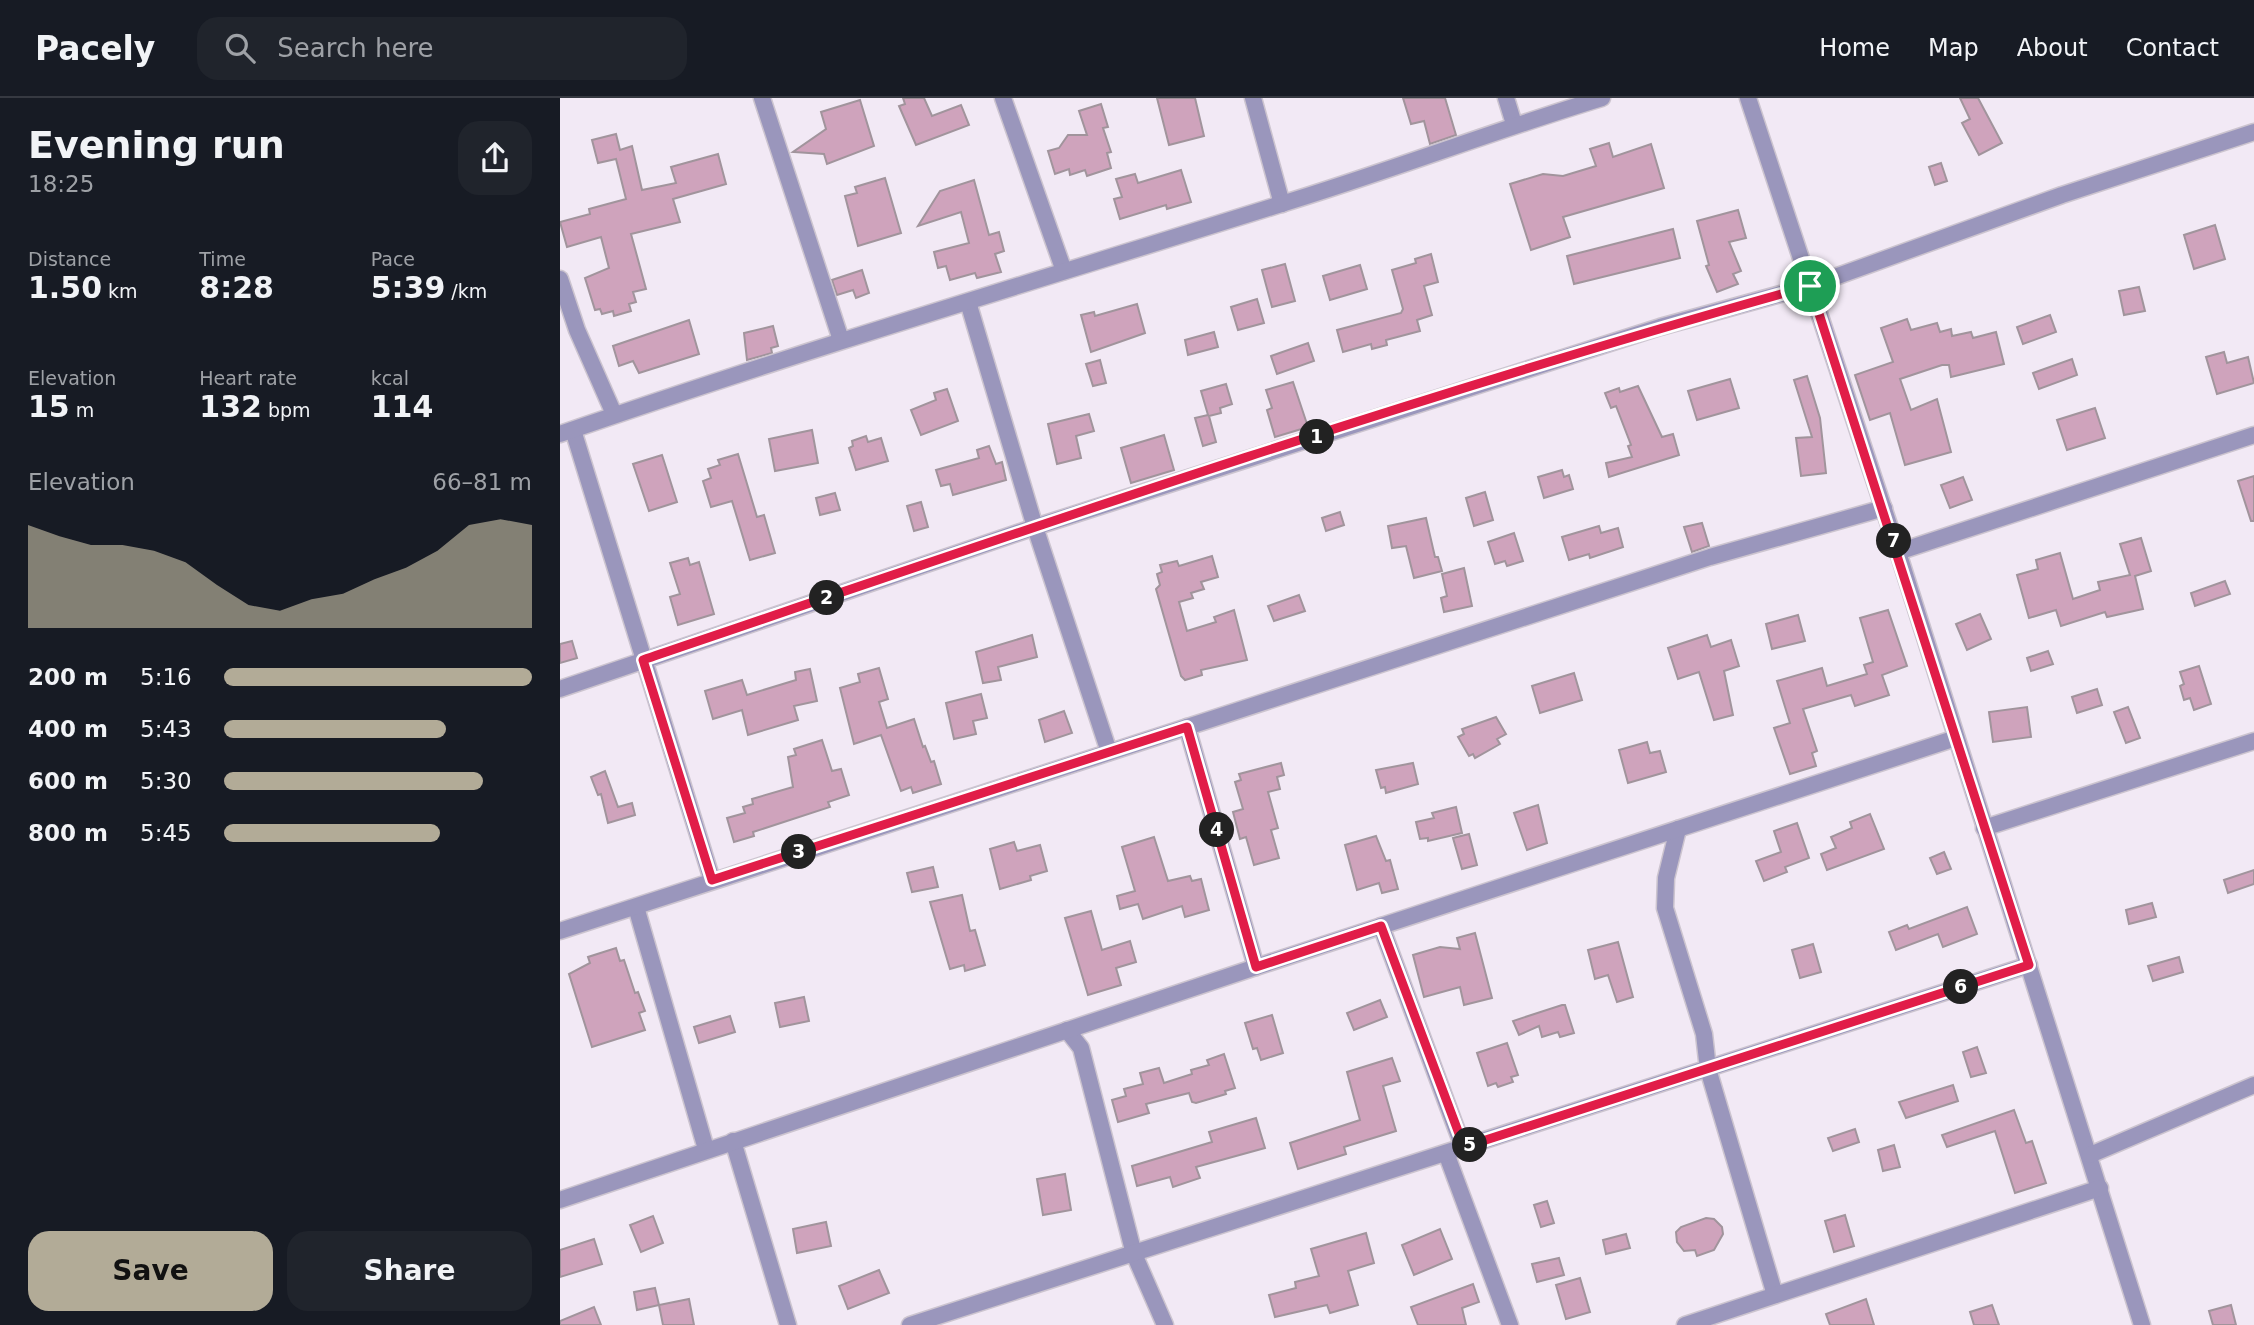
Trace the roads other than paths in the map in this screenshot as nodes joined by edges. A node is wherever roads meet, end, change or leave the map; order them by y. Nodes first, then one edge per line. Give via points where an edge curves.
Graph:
1 (762, 98) edge
2 (1003, 98) edge
3 (1253, 98) edge
4 (1506, 98) edge
5 (1602, 98) edge
6 (1748, 98) edge
7 (1514, 124) junction
8 (2254, 132) edge
9 (1282, 204) junction
10 (1064, 271) junction
11 (560, 279) edge
12 (1810, 286) junction
13 (968, 302) junction
14 (841, 340) junction
15 (614, 414) junction
16 (566, 432) edge
17 (2254, 435) edge
18 (1884, 508) junction
19 (1035, 527) junction
20 (1898, 552) junction
21 (643, 660) junction
22 (560, 689) edge
23 (1187, 727) junction
24 (1956, 738) junction
25 (2254, 741) edge
26 (1109, 752) junction
27 (1984, 828) junction
28 (1678, 829) junction
29 (712, 880) junction
30 (636, 907) junction
31 (1381, 926) junction
32 (560, 931) edge
33 (2029, 965) junction
34 (1256, 967) junction
35 (1067, 1030) junction
36 (1708, 1069) junction
37 (2254, 1085) edge
38 (733, 1141) junction
39 (1464, 1147) junction
40 (706, 1149) junction
41 (1446, 1153) junction
42 (2090, 1155) junction
43 (2100, 1188) junction
44 (560, 1200) edge
45 (1135, 1254) junction
46 (1775, 1295) junction
47 (788, 1325) edge
48 (910, 1325) edge
49 (1165, 1325) edge
50 (1510, 1325) edge
51 (1685, 1325) edge
52 (2142, 1325) edge

1 - 14 street
2 - 10 street
3 - 9 street
4 - 7 street
5 - 7 street
6 - 12 street
7 - 9 street
8 - 12 street
9 - 10 street
10 - 13 street
11 - 15 street
12 - 18 street
12 - 19 street via 1660,327
13 - 14 street
13 - 19 street
14 - 15 street
15 - 16 street
16 - 21 street
17 - 20 street
18 - 20 street
18 - 23 street via 1710,557
19 - 21 street
19 - 26 street
20 - 24 street
21 - 22 street
21 - 29 street
23 - 26 street
23 - 34 street
24 - 27 street
24 - 28 street
25 - 27 street
26 - 29 street
27 - 33 street
28 - 31 street
28 - 36 street via 1665,878 1665,908 1704,1034
29 - 30 street
30 - 32 street
30 - 40 street
31 - 34 street
31 - 39 street
33 - 36 street
33 - 42 street
34 - 35 street
35 - 38 street
35 - 45 street via 1081,1048
36 - 39 street
36 - 46 street
37 - 42 street
38 - 40 street
38 - 47 street
39 - 41 street
40 - 44 street
41 - 45 street
41 - 50 street
42 - 43 street
43 - 46 street
43 - 52 street
45 - 48 street
45 - 49 street
46 - 51 street

